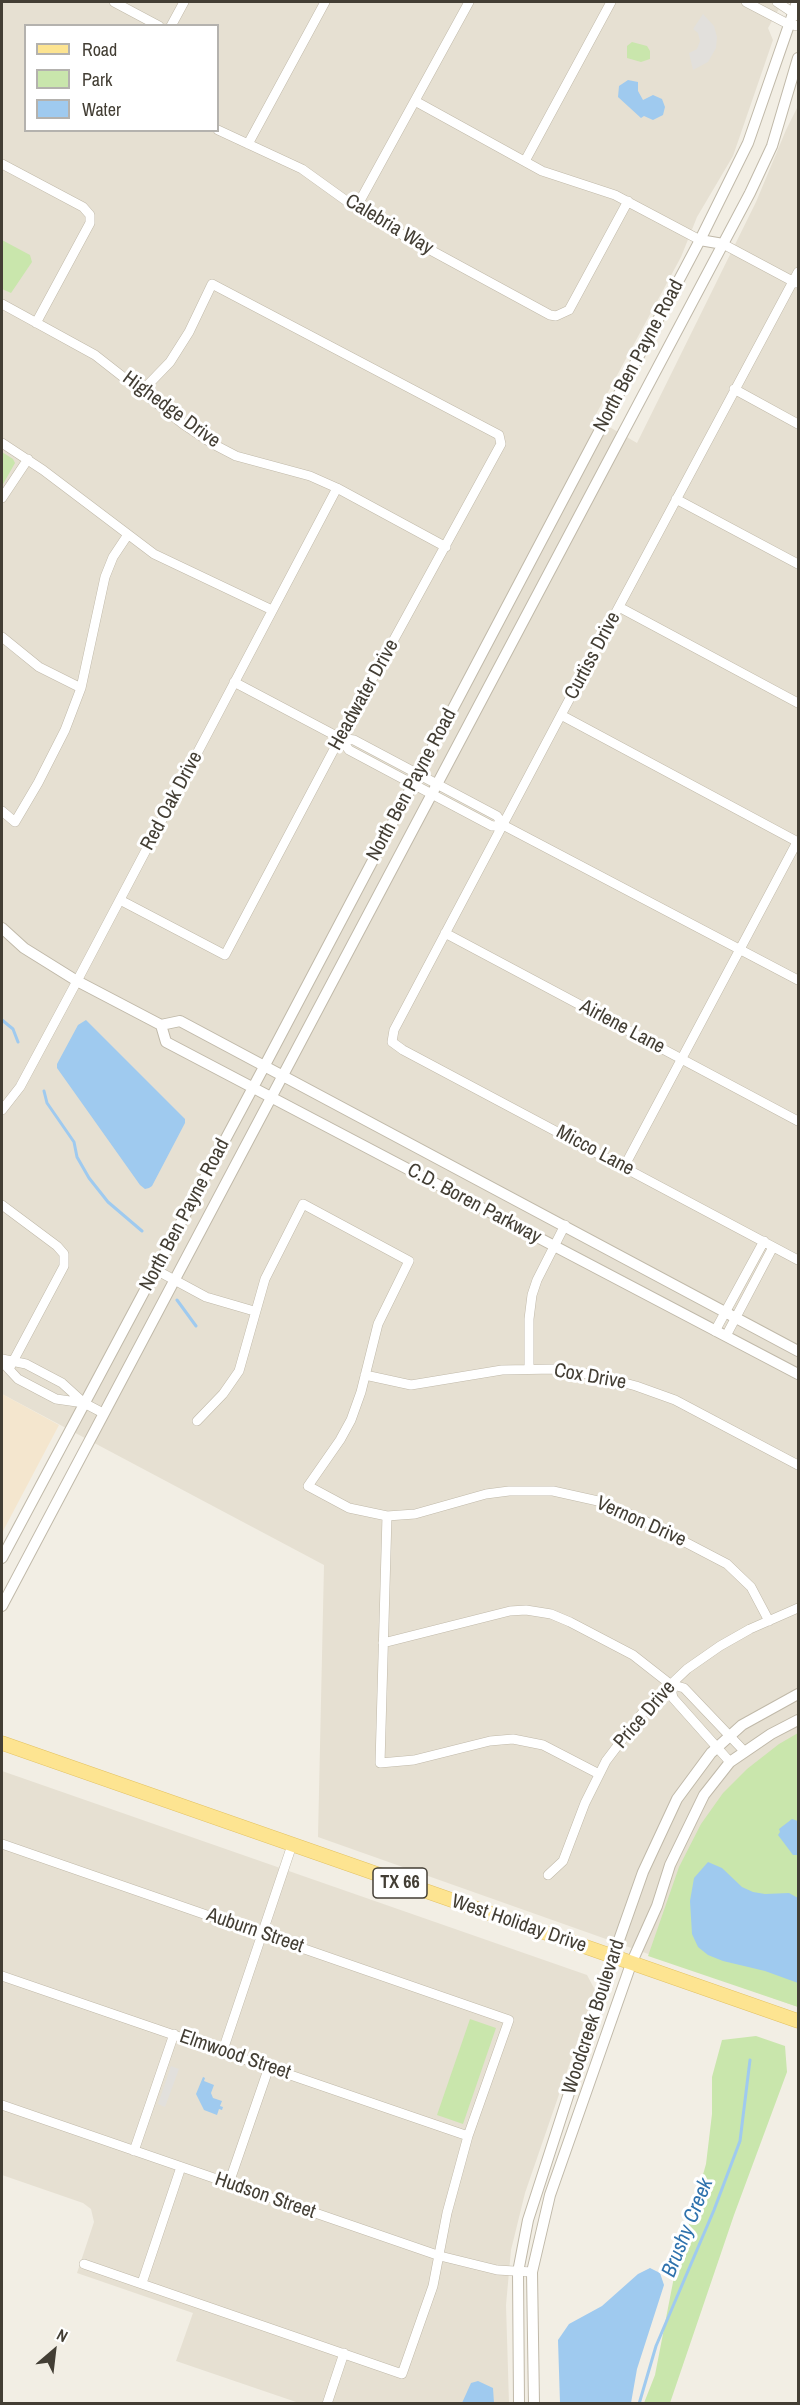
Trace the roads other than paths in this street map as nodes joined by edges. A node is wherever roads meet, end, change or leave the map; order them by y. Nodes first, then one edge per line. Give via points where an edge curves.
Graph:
1 (114, 2) edge
2 (184, 2) edge
3 (325, 2) edge
4 (468, 2) edge
5 (611, 2) edge
6 (746, 2) edge
7 (777, 2) edge
8 (796, 9) edge
9 (155, 24) edge
10 (172, 24) edge
11 (793, 25) edge
12 (798, 58) edge
13 (415, 101) junction
14 (219, 130) edge
15 (248, 144) junction
16 (525, 161) junction
17 (2, 164) edge
18 (628, 201) junction
19 (356, 208) junction
20 (700, 240) junction
21 (723, 244) junction
22 (798, 272) edge
23 (796, 283) edge
24 (2, 304) edge
25 (36, 323) junction
26 (734, 389) junction
27 (142, 391) junction
28 (798, 424) edge
29 (2, 442) edge
30 (27, 459) junction
31 (336, 488) junction
32 (2, 498) edge
33 (676, 499) junction
34 (127, 536) junction
35 (446, 547) junction
36 (798, 564) edge
37 (619, 607) junction
38 (272, 610) junction
39 (2, 637) edge
40 (234, 682) junction
41 (81, 688) junction
42 (798, 703) edge
43 (561, 715) junction
44 (340, 738) junction
45 (415, 779) junction
46 (434, 789) junction
47 (2, 811) edge
48 (503, 825) junction
49 (798, 842) edge
50 (120, 900) junction
51 (2, 928) edge
52 (446, 933) junction
53 (741, 950) junction
54 (798, 980) edge
55 (77, 981) junction
56 (161, 1025) junction
57 (392, 1042) joint
58 (682, 1059) junction
59 (265, 1065) junction
60 (283, 1074) junction
61 (254, 1087) junction
62 (271, 1096) junction
63 (2, 1110) edge
64 (798, 1120) edge
65 (624, 1167) junction
66 (2, 1205) edge
67 (565, 1226) junction
68 (764, 1241) junction
69 (554, 1246) junction
70 (773, 1247) junction
71 (798, 1260) edge
72 (156, 1270) junction
73 (173, 1280) junction
74 (254, 1311) junction
75 (731, 1315) junction
76 (721, 1333) junction
77 (798, 1351) edge
78 (2, 1360) edge
79 (12, 1365) junction
80 (529, 1369) junction
81 (798, 1374) edge
82 (365, 1375) junction
83 (84, 1403) junction
84 (103, 1413) junction
85 (196, 1421) dead end
86 (798, 1465) edge
87 (387, 1516) junction
88 (2, 1558) edge
89 (2, 1605) edge
90 (798, 1608) edge
91 (769, 1621) junction
92 (383, 1643) junction
93 (670, 1684) junction
94 (798, 1694) edge
95 (798, 1720) edge
96 (730, 1736) junction
97 (2, 1743) edge
98 (718, 1746) junction
99 (745, 1752) junction
100 (730, 1762) junction
101 (599, 1774) junction
102 (2, 1844) edge
103 (292, 1845) junction
104 (548, 1875) dead end
105 (262, 1934) junction
106 (613, 1957) junction
107 (632, 1964) junction
108 (2, 1976) edge
109 (798, 2021) edge
110 (174, 2034) junction
111 (223, 2050) junction
112 (269, 2067) junction
113 (2, 2105) edge
114 (468, 2136) junction
115 (134, 2151) junction
116 (181, 2167) junction
117 (229, 2183) junction
118 (440, 2256) junction
119 (84, 2264) dead end
120 (518, 2272) junction
121 (532, 2272) junction
122 (142, 2283) junction
123 (344, 2353) junction
124 (327, 2403) edge
125 (519, 2403) edge
126 (534, 2403) edge

1 - 9 street
2 - 10 street
3 - 15 street
4 - 13 street
5 - 16 street
6 - 11 street
7 - 8 street
8 - 11 street, North Ben Payne Road
11 - 20 street, North Ben Payne Road via 748,143
12 - 21 street, North Ben Payne Road via 768,153
13 - 16 street
13 - 19 street
14 - 15 street, Calebria Way
15 - 19 street, Calebria Way via 302,169
16 - 18 street via 550,174
17 - 25 street via 83,207 90,215 90,223
18 - 19 street, Calebria Way via 569,310 562,315 550,315
18 - 20 street
20 - 21 street
20 - 45 street, North Ben Payne Road
21 - 23 street
21 - 46 street, North Ben Payne Road
22 - 23 street, Curtiss Drive
23 - 26 street, Curtiss Drive
24 - 25 street, Highedge Drive
25 - 27 street, Highedge Drive via 95,355
26 - 28 street
26 - 33 street, Curtiss Drive
27 - 31 street, Highedge Drive via 183,424 236,456 310,476
27 - 35 street, Headwater Drive via 170,362 213,284 499,435 501,444
29 - 30 street
30 - 32 street
30 - 34 street
31 - 35 street, Highedge Drive
31 - 38 street, Red Oak Drive
33 - 36 street
33 - 37 street, Curtiss Drive
34 - 38 street via 175,566
34 - 41 street via 105,577
35 - 44 street, Headwater Drive
37 - 42 street
37 - 43 street, Curtiss Drive
38 - 40 street, Red Oak Drive
39 - 41 street via 39,667
40 - 44 street
40 - 50 street, Red Oak Drive
41 - 47 street via 65,730 15,822
43 - 48 street, Curtiss Drive
43 - 49 street
44 - 45 street via 354,740
44 - 50 street, Headwater Drive via 225,955
45 - 46 street
45 - 59 street, North Ben Payne Road
46 - 48 street via 492,826
46 - 60 street, North Ben Payne Road
48 - 52 street, Curtiss Drive
48 - 53 street
49 - 53 street
50 - 55 street, Red Oak Drive
51 - 55 street, C.D. Boren Parkway via 24,948
52 - 57 street, Curtiss Drive via 394,1030
52 - 58 street, Airlene Lane
53 - 54 street
53 - 58 street
55 - 56 street, C.D. Boren Parkway
55 - 63 street, Red Oak Drive via 20,1087
56 - 59 street, C.D. Boren Parkway via 180,1021
56 - 61 street, C.D. Boren Parkway via 166,1042
57 - 65 street, Micco Lane
58 - 64 street, Airlene Lane
58 - 65 street
59 - 60 street, C.D. Boren Parkway
59 - 61 street, North Ben Payne Road
60 - 62 street, North Ben Payne Road
60 - 67 street, C.D. Boren Parkway
61 - 62 street, C.D. Boren Parkway
61 - 72 street, North Ben Payne Road
62 - 69 street, C.D. Boren Parkway
62 - 73 street, North Ben Payne Road
65 - 68 street, Micco Lane
66 - 79 street via 64,1254 64,1266
67 - 69 street
67 - 75 street, C.D. Boren Parkway
68 - 70 street, Micco Lane
68 - 75 street
69 - 76 street, C.D. Boren Parkway
69 - 80 street via 530,1303
70 - 71 street, Micco Lane
70 - 75 street
72 - 73 street
72 - 83 street, North Ben Payne Road
73 - 74 street via 211,1299
73 - 84 street, North Ben Payne Road
74 - 82 street via 272,1263 303,1204 409,1261 378,1324
74 - 85 street via 239,1371
75 - 76 street
75 - 77 street, C.D. Boren Parkway
76 - 81 street, C.D. Boren Parkway
78 - 79 street
79 - 83 street via 26,1364 62,1383
79 - 83 street via 18,1379 56,1399
80 - 82 street, Cox Drive via 480,1372 411,1385
80 - 86 street, Cox Drive via 583,1372 650,1390
82 - 87 street, Vernon Drive via 351,1420 308,1486 349,1508
83 - 84 street
83 - 88 street, North Ben Payne Road
84 - 89 street, North Ben Payne Road
87 - 91 street, Vernon Drive via 415,1514 509,1491 553,1491 583,1497 627,1512 727,1564 751,1587
87 - 92 street
90 - 91 street, Price Drive
91 - 93 street, Price Drive via 720,1646
92 - 93 street via 502,1612 535,1611 570,1622 633,1655
92 - 101 street via 380,1763 414,1760 513,1739 543,1745
93 - 96 street via 684,1688
93 - 98 street via 673,1698
93 - 101 street, Price Drive via 629,1728
94 - 96 street, Woodcreek Boulevard
95 - 99 street, Woodcreek Boulevard
96 - 98 street, Woodcreek Boulevard
96 - 99 street
97 - 103 main road, West Holiday Drive / TX 66
98 - 100 street
98 - 106 street, Woodcreek Boulevard via 665,1820
99 - 100 street, Woodcreek Boulevard
100 - 107 street, Woodcreek Boulevard via 689,1822
101 - 104 street, Price Drive via 563,1861
102 - 105 street, Auburn Street
103 - 105 street
103 - 106 main road, West Holiday Drive / TX 66
105 - 111 street
105 - 114 street, Auburn Street via 509,2020
106 - 107 main road, West Holiday Drive / TX 66
106 - 120 street, Woodcreek Boulevard via 528,2220
107 - 109 main road, West Holiday Drive / TX 66
107 - 121 street, Woodcreek Boulevard via 550,2195
108 - 110 street, Elmwood Street
110 - 111 street, Elmwood Street
110 - 115 street
111 - 112 street, Elmwood Street
112 - 114 street, Elmwood Street
112 - 117 street
113 - 115 street, Hudson Street
114 - 118 street via 449,2204
115 - 116 street, Hudson Street
116 - 117 street, Hudson Street
116 - 122 street
117 - 118 street, Hudson Street
118 - 120 street, Hudson Street
118 - 123 street via 402,2374
119 - 122 street
120 - 121 street, Hudson Street
120 - 125 street, Woodcreek Boulevard
121 - 126 street, Woodcreek Boulevard
122 - 123 street
123 - 124 street

